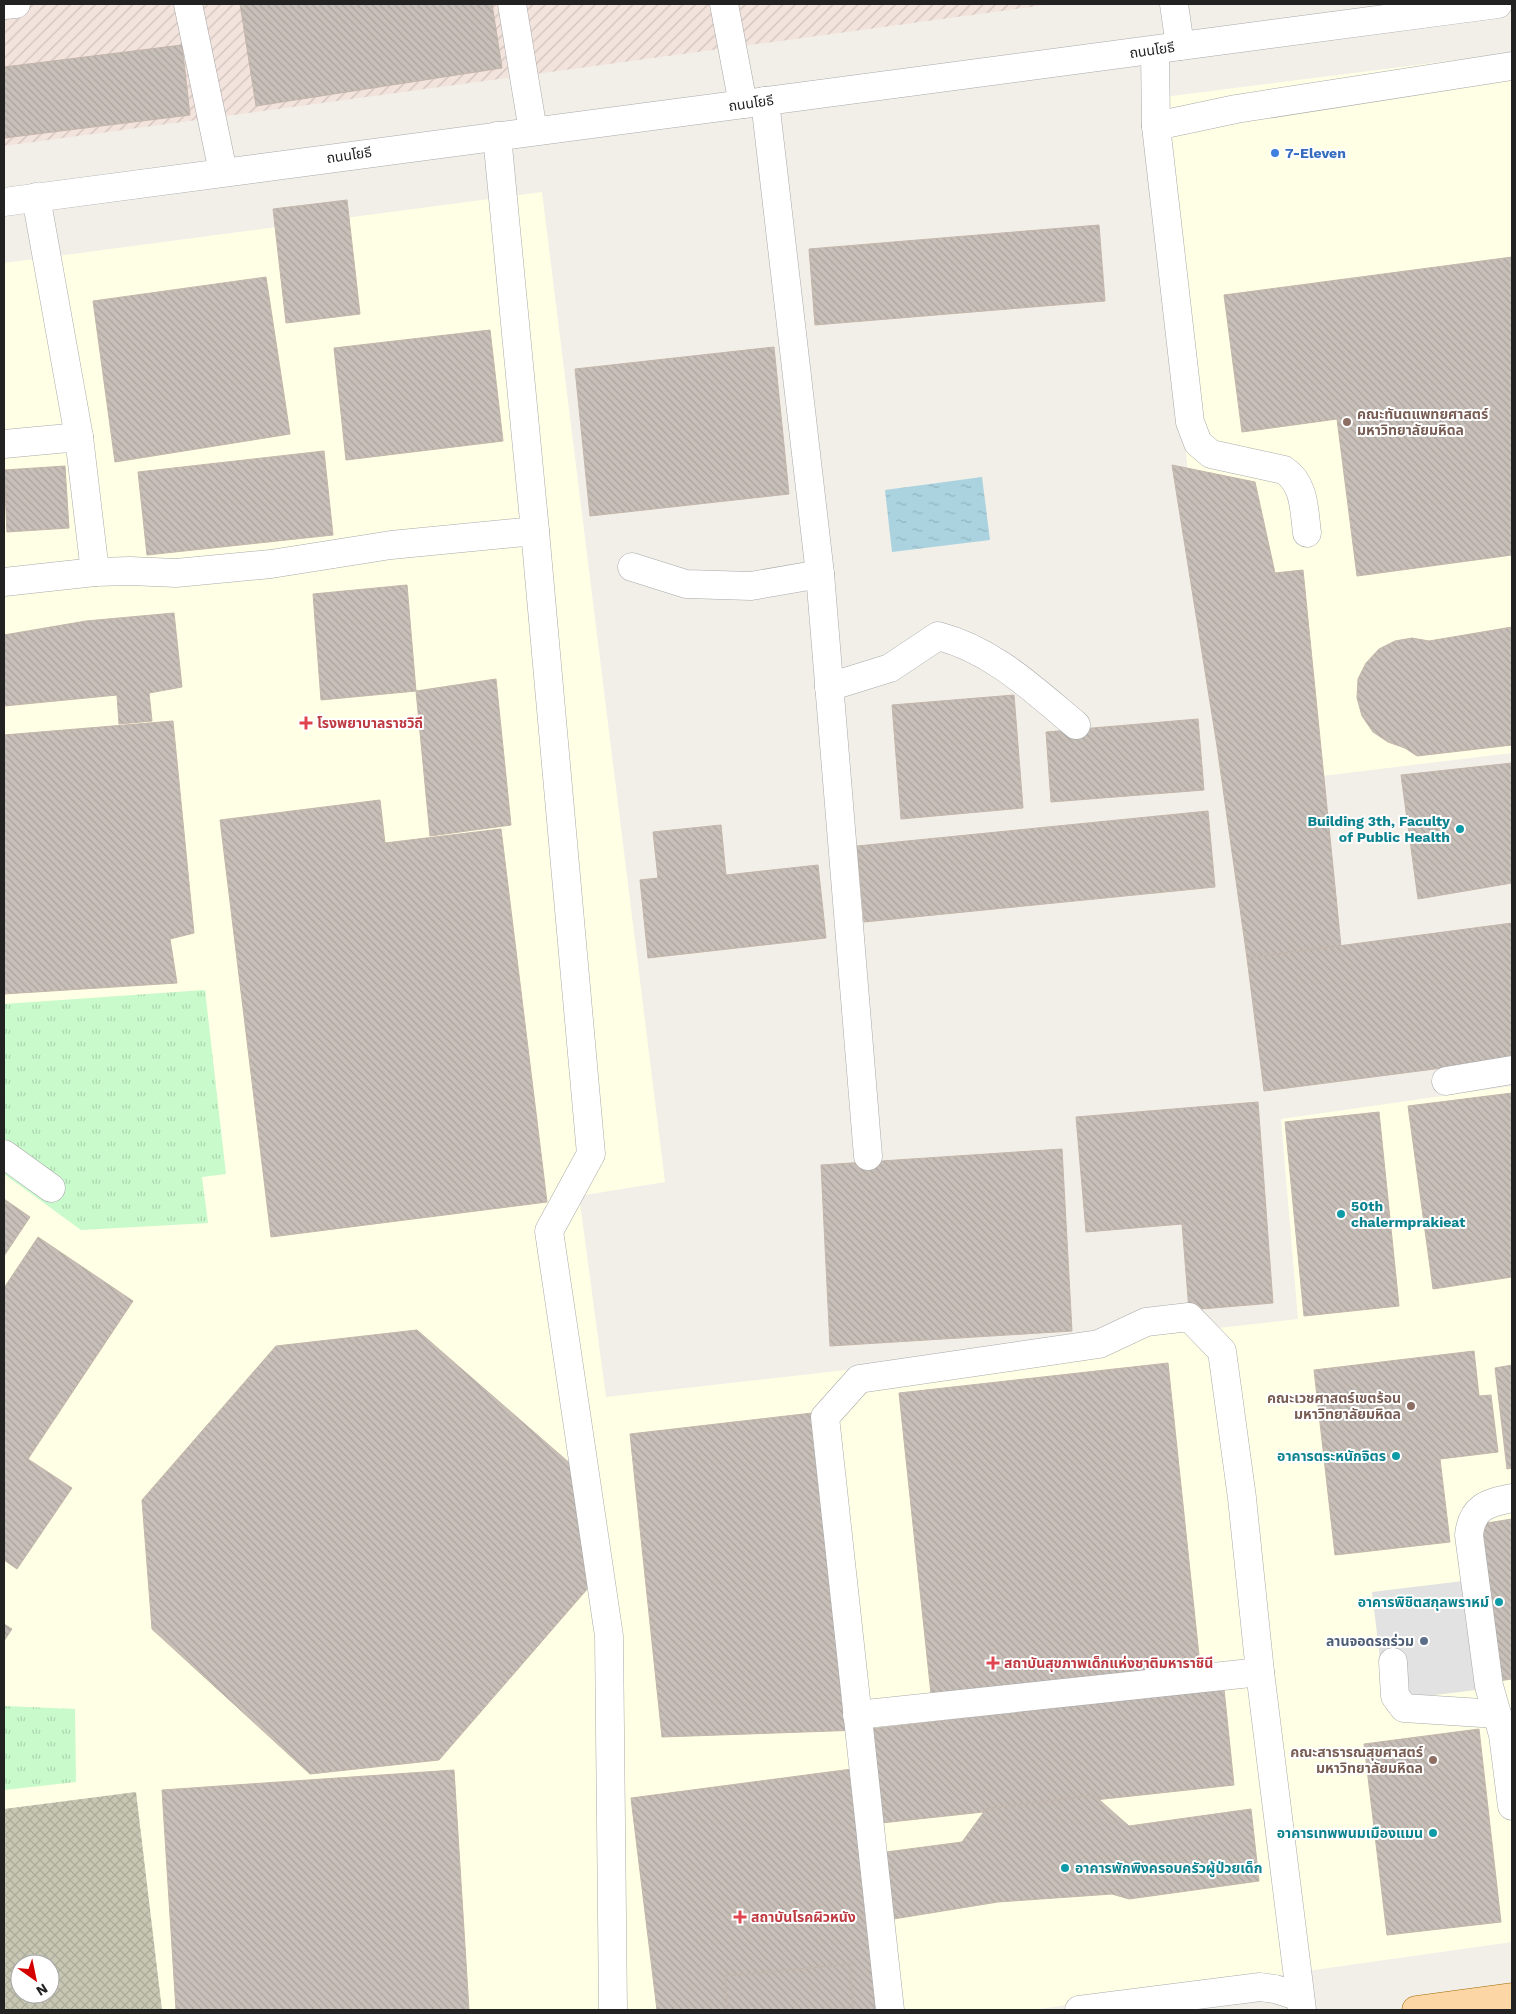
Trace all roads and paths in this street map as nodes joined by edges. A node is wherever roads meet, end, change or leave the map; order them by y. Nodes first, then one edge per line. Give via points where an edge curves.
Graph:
1 (16, 4) edge
2 (188, 4) edge
3 (512, 4) edge
4 (724, 4) edge
5 (1174, 4) edge
6 (1498, 4) edge
7 (4, 6) edge
8 (1167, 48) junction
9 (1512, 66) edge
10 (754, 102) junction
11 (1156, 126) junction
12 (533, 131) junction
13 (497, 136) junction
14 (223, 172) junction
15 (36, 197) junction
16 (4, 202) edge
17 (78, 437) junction
18 (4, 444) edge
19 (535, 531) junction
20 (1307, 533) dead end
21 (632, 568) dead end
22 (95, 572) junction
23 (820, 574) junction
24 (4, 582) edge
25 (829, 687) junction
26 (1076, 725) dead end
27 (1512, 1070) edge
28 (1446, 1081) dead end
29 (4, 1154) edge
30 (868, 1156) dead end
31 (51, 1188) dead end
32 (1512, 1498) edge
33 (1393, 1662) dead end
34 (1260, 1672) junction
35 (1497, 1714) junction
36 (858, 1715) junction
37 (1512, 1806) edge
38 (1512, 1997) edge
39 (1301, 2004) edge
40 (613, 2010) edge
41 (890, 2010) edge
42 (1079, 2010) edge
43 (1416, 2010) edge

1 - 7 street
2 - 14 street
3 - 12 street
4 - 10 street
5 - 8 street
6 - 8 street, ถนนโยธี
8 - 10 street, ถนนโยธี
8 - 11 street
9 - 11 street via 1236,109
10 - 12 street, ถนนโยธี
10 - 23 street
11 - 20 street via 1190,422 1198,443 1211,454 1284,470 1293,476 1302,492
12 - 13 street, ถนนโยธี
13 - 14 street, ถนนโยธี
13 - 19 street
14 - 15 street, ถนนโยธี
15 - 16 street, ถนนโยธี
15 - 17 street
17 - 18 street
17 - 22 street
19 - 22 street via 391,545 233,568 176,573
19 - 40 street via 591,1154 549,1231 609,1636
21 - 23 street via 686,584 751,586
22 - 24 street
23 - 25 street
25 - 26 street via 890,668 938,636 960,641 1010,670
25 - 30 street
27 - 28 street
29 - 31 street
32 - 35 street via 1491,1502 1479,1510 1470,1521 1469,1535 1489,1686
33 - 35 street via 1395,1696 1404,1708
34 - 36 street
34 - 36 street via 1242,1498 1222,1351 1188,1317 1146,1322 1099,1344 859,1379 825,1417
34 - 39 street
35 - 37 street via 1503,1735
36 - 41 street
38 - 43 main road
39 - 42 street via 1275,1989 1260,1987

